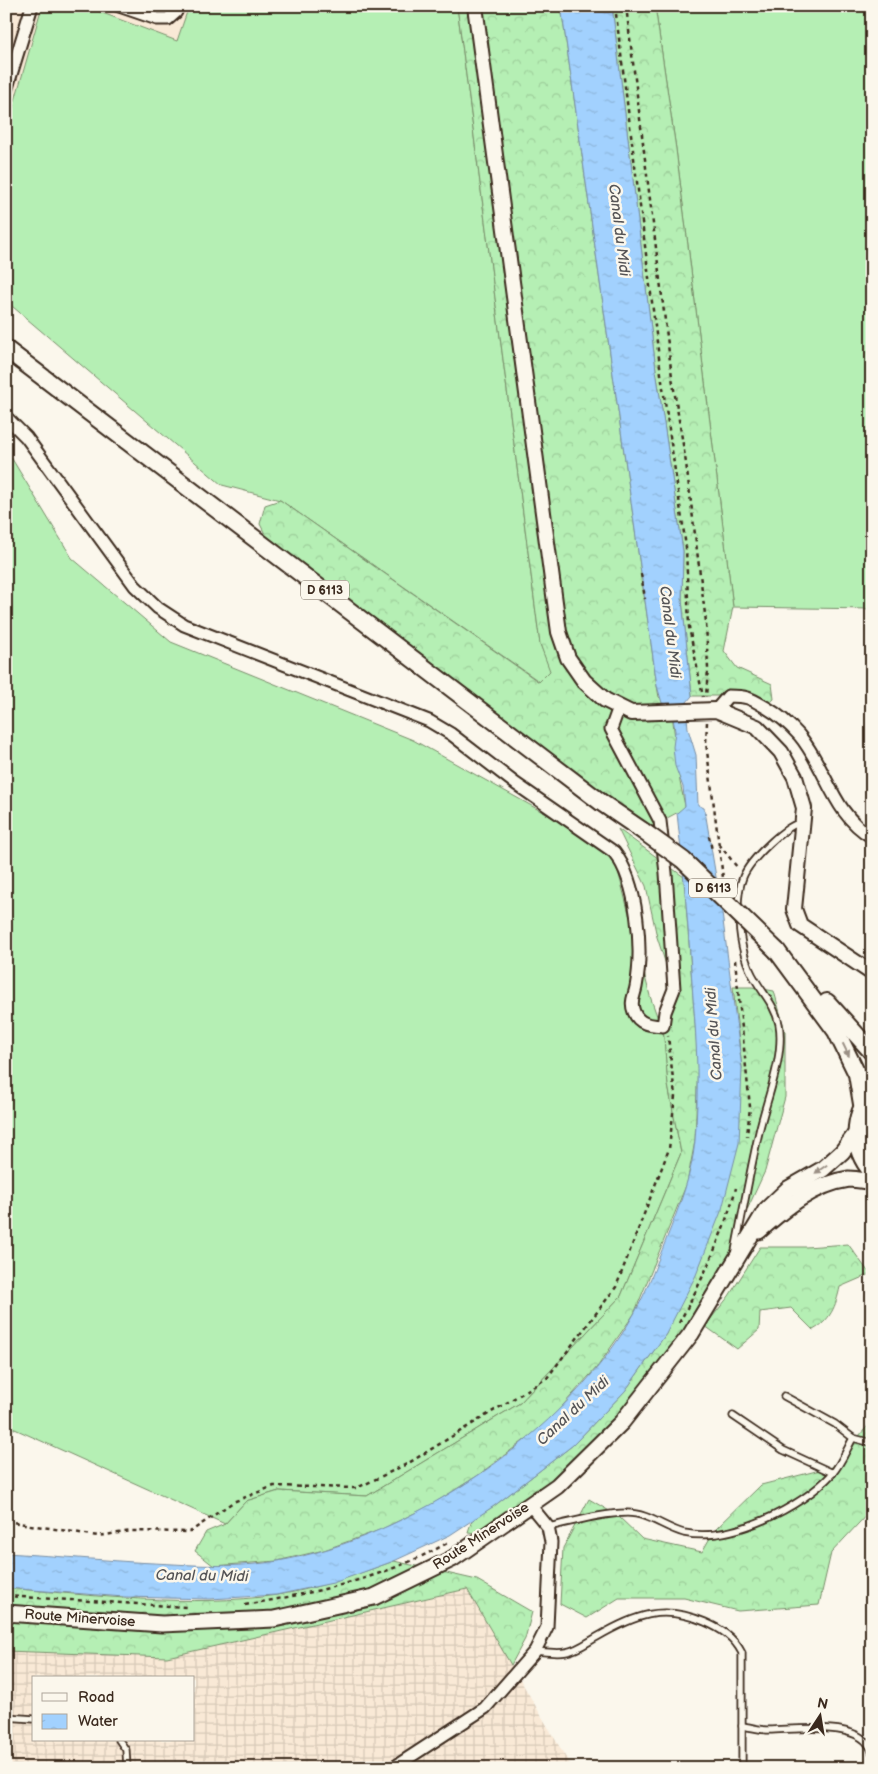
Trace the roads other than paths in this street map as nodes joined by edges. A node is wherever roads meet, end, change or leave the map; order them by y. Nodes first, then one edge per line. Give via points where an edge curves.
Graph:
1 (10, 6) edge
2 (32, 6) edge
3 (119, 6) edge
4 (178, 6) edge
5 (475, 6) edge
6 (6, 12) edge
7 (6, 91) edge
8 (6, 349) edge
9 (6, 417) edge
10 (619, 707) junction
11 (707, 709) junction
12 (803, 822) junction
13 (872, 837) edge
14 (872, 973) edge
15 (800, 980) junction
16 (872, 1052) edge
17 (867, 1098) edge
18 (855, 1135) junction
19 (872, 1172) edge
20 (872, 1182) edge
21 (748, 1240) junction
22 (732, 1266) junction
23 (784, 1396) dead end
24 (733, 1416) dead end
25 (854, 1438) junction
26 (872, 1443) edge
27 (833, 1473) junction
28 (530, 1505) junction
29 (548, 1526) junction
30 (6, 1613) edge
31 (535, 1651) junction
32 (6, 1717) edge
33 (32, 1719) edge
34 (742, 1726) junction
35 (120, 1742) edge
36 (872, 1752) edge
37 (127, 1768) edge
38 (393, 1768) edge
39 (742, 1768) edge

1 - 6 lane
2 - 7 street
3 - 4 street via 157,19 168,19
5 - 10 street via 558,632 568,658 584,681 605,700
8 - 15 main road, D 6113, bridge via 602,803 683,860 777,951
9 - 10 street via 26,437 136,586 158,608 184,625 428,721 451,734 614,852 629,878 637,912 636,986 631,1002 634,1015 646,1025 663,1026 664,1012 674,989 660,821 611,729
10 - 11 street via 631,713
11 - 12 street via 757,727 781,752 795,777 804,808
11 - 13 street via 728,696 747,696 778,715 800,736 837,805 853,824
12 - 14 street via 794,909 796,918 800,926
12 - 22 lane via 793,823 768,846 744,875 738,897 740,937 755,980 771,1001 779,1026 777,1067 759,1130
15 - 16 main road, D 6113 via 826,1001
15 -> 17 main road, D 6113 via 836,1030
17 - 18 main road via 857,1116
18 - 19 main road via 862,1159
18 -> 21 main road, Route Minervoise via 823,1169 788,1189 766,1210
20 - 21 main road via 849,1179 813,1190
21 - 22 main road, Route Minervoise
22 - 28 main road, Route Minervoise via 691,1334 622,1422 557,1486
23 - 25 lane
24 - 27 lane via 783,1450
25 - 26 lane
25 - 27 lane
27 - 29 lane via 788,1506 756,1523 725,1533 705,1536 683,1532 628,1513
28 - 29 street
28 - 30 main road, Route Minervoise via 452,1559 374,1597 274,1620 162,1624
29 - 31 street via 551,1542 547,1627
31 - 34 lane via 567,1652 645,1614 670,1612 696,1619 720,1629 737,1642 742,1653
31 - 38 street via 485,1708
32 - 33 lane
34 - 36 lane via 767,1730 842,1729 870,1745
34 - 39 lane
35 - 37 lane via 126,1750

